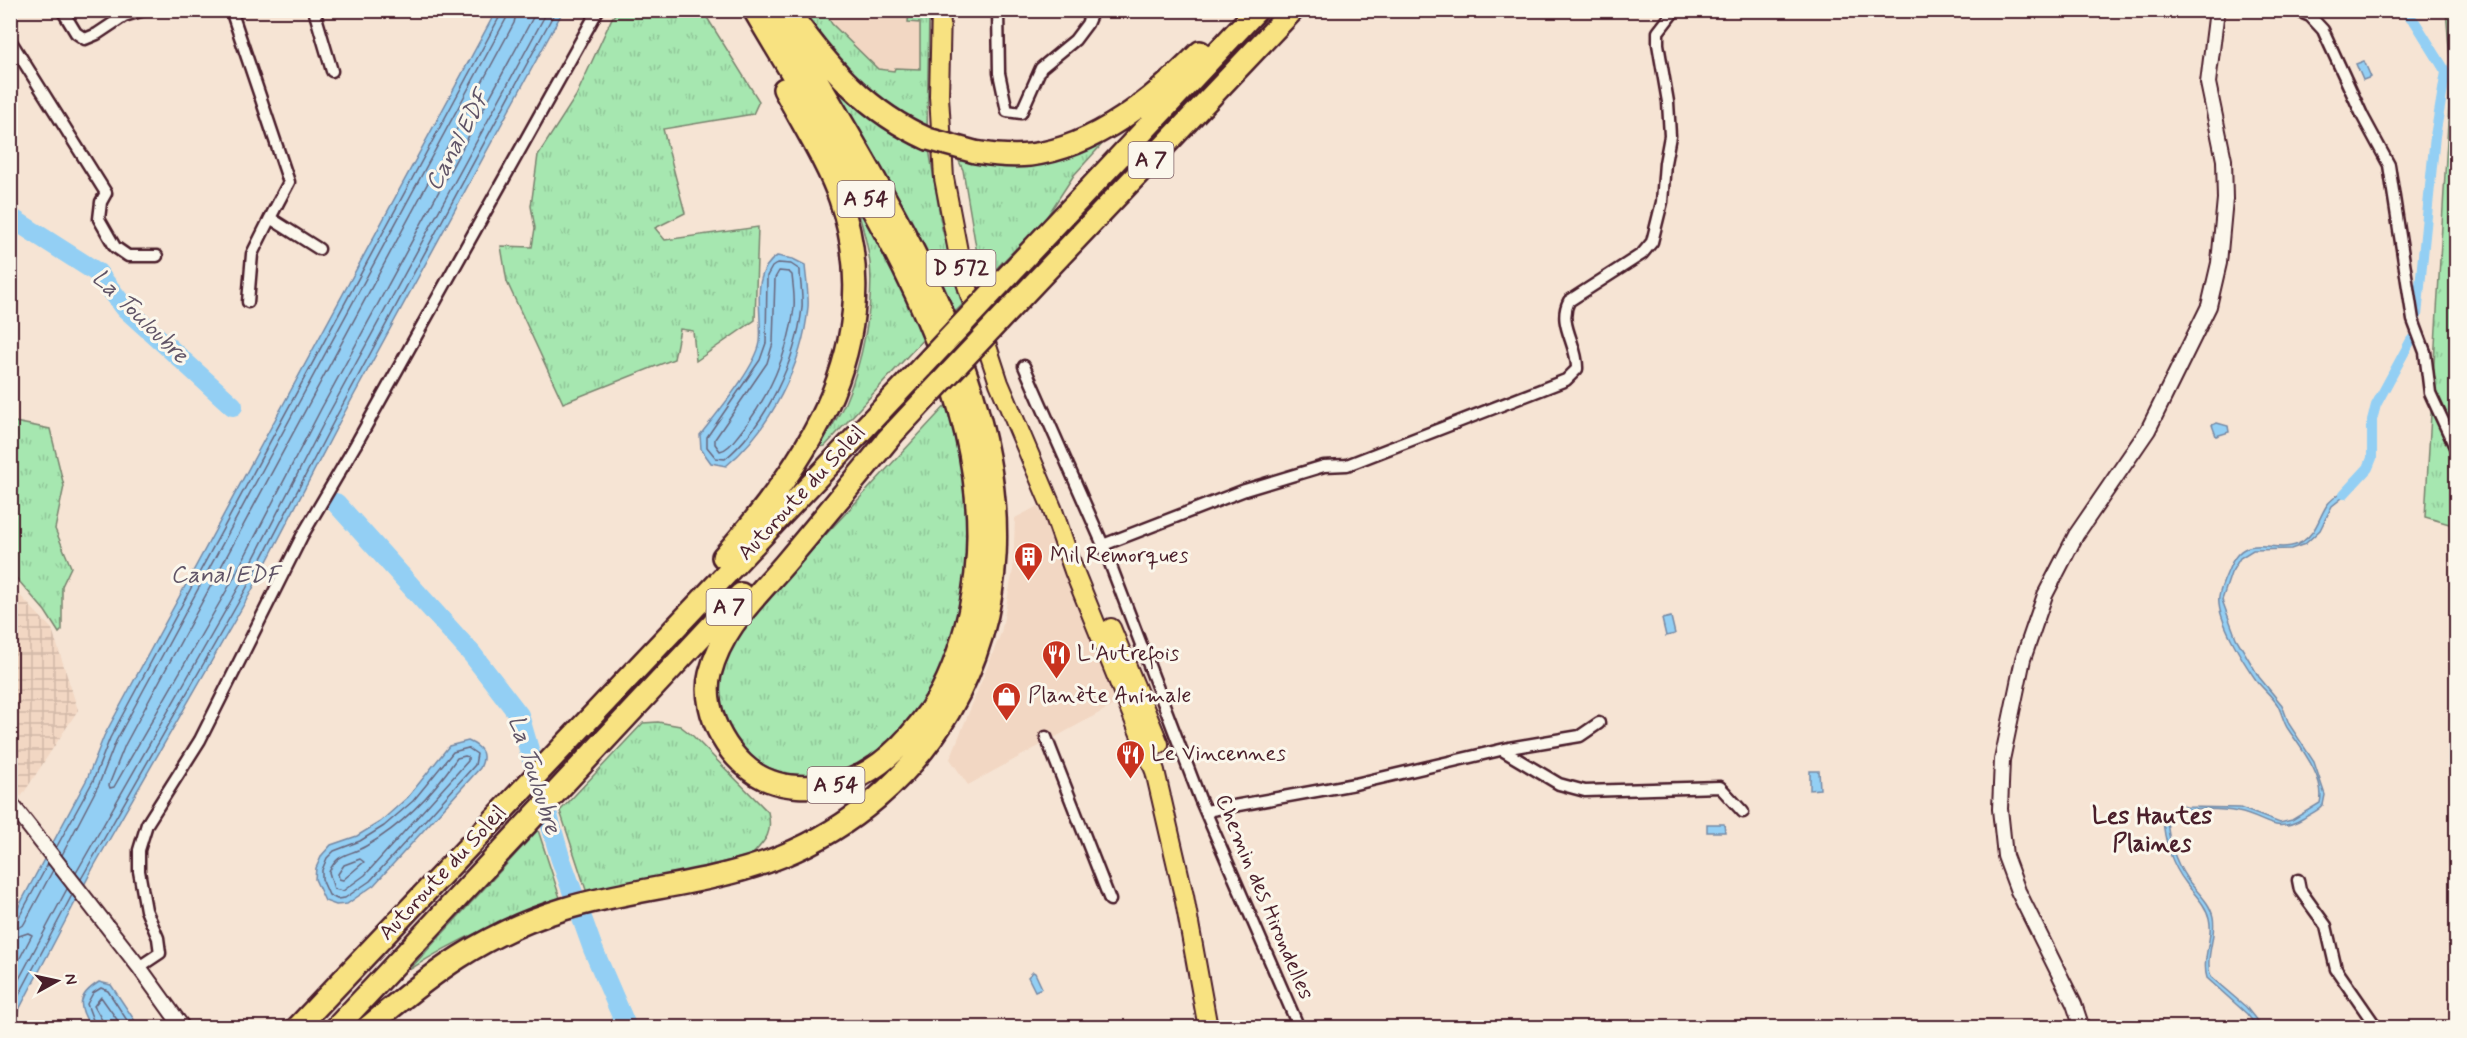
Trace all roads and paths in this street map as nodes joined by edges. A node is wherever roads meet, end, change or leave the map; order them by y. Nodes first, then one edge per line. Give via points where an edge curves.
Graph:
1 (62, 10) edge
2 (144, 10) edge
3 (231, 10) edge
4 (314, 10) edge
5 (597, 10) edge
6 (745, 10) edge
7 (754, 10) edge
8 (776, 10) edge
9 (789, 10) edge
10 (998, 10) edge
11 (1093, 10) edge
12 (1242, 10) edge
13 (1257, 10) edge
14 (1293, 10) edge
15 (1675, 10) edge
16 (2217, 10) edge
17 (2296, 10) edge
18 (942, 11) edge
19 (10, 40) edge
20 (332, 71) dead end
21 (270, 218) junction
22 (319, 249) dead end
23 (157, 256) dead end
24 (248, 302) dead end
25 (1024, 366) dead end
26 (896, 431) junction
27 (2457, 448) edge
28 (1052, 508) junction
29 (1103, 545) junction
30 (1155, 681) junction
31 (1137, 688) junction
32 (1599, 723) dead end
33 (1046, 737) dead end
34 (1502, 750) junction
35 (551, 758) junction
36 (10, 802) edge
37 (1206, 811) junction
38 (1743, 812) dead end
39 (2298, 880) dead end
40 (1184, 896) junction
41 (1110, 900) dead end
42 (139, 967) junction
43 (183, 1028) edge
44 (297, 1028) edge
45 (336, 1028) edge
46 (368, 1028) edge
47 (1208, 1028) edge
48 (1299, 1028) edge
49 (2082, 1028) edge
50 (2377, 1028) edge

1 - 2 street via 76,33 85,39 124,16
3 - 21 street via 289,182
4 - 20 street
5 - 42 street via 302,536 200,740 147,824 139,850 139,871 146,910 161,947 160,953
6 - 35 highway via 840,198 853,266 853,320 846,354 820,425 785,480 740,538 589,705
7 - 26 highway, A 54 via 875,215 930,324 957,398 971,456 978,544 964,637 941,693 915,732 864,774 837,785 805,787 766,780 741,762 724,742 710,713 709,677 722,640
8 - 46 highway, A 54 via 915,253 971,386 985,438 995,539 991,597 966,682 937,732 890,787 841,826 782,856 717,877 566,908 481,942 448,962
9 - 12 highway, bridge via 844,82 903,127 928,139 1005,156 1031,155 1066,146 1134,111
10 - 11 street via 999,73 1006,111 1021,113 1041,68 1075,40
13 - 35 highway, Autoroute du Soleil / A 7, bridge
14 - 26 highway, Autoroute du Soleil / A 7, bridge
15 - 29 street via 1658,32 1670,136 1662,202 1652,242 1642,254 1569,301 1564,318 1578,355 1577,369 1566,380 1347,465 1324,466 1245,490
16 - 49 street via 2208,83 2224,160 2225,199 2219,263 2209,306 2148,430 2076,535 2045,595 2023,659 2002,760 2000,809 2005,856
17 - 27 street via 2310,16 2323,30 2389,165 2413,320 2425,352 2430,393
18 - 28 main road, D 572 via 939,96 950,219 982,337
19 - 23 street via 106,193 100,202 99,219 115,247 128,256
21 - 22 street
21 - 24 street via 252,254
25 - 29 street, Chemin des Hirondelles
26 - 45 highway, Autoroute du Soleil / A 7
28 - 31 main road, D 572 via 1084,568
28 - 40 main road, D 572 via 1074,571 1149,750
29 - 30 street, Chemin des Hirondelles
30 - 31 street
30 - 37 street, Chemin des Hirondelles
31 - 40 main road, D 572 via 1172,787
32 - 34 street via 1580,736
33 - 41 street
34 - 37 street via 1355,784
34 - 38 street via 1559,784 1585,791 1720,787
35 - 44 highway, Autoroute du Soleil / A 7
36 - 42 street
37 - 48 street, Chemin des Hirondelles
39 - 50 street via 2300,890 2326,926 2336,969
40 - 47 main road, D 572
42 - 43 street

